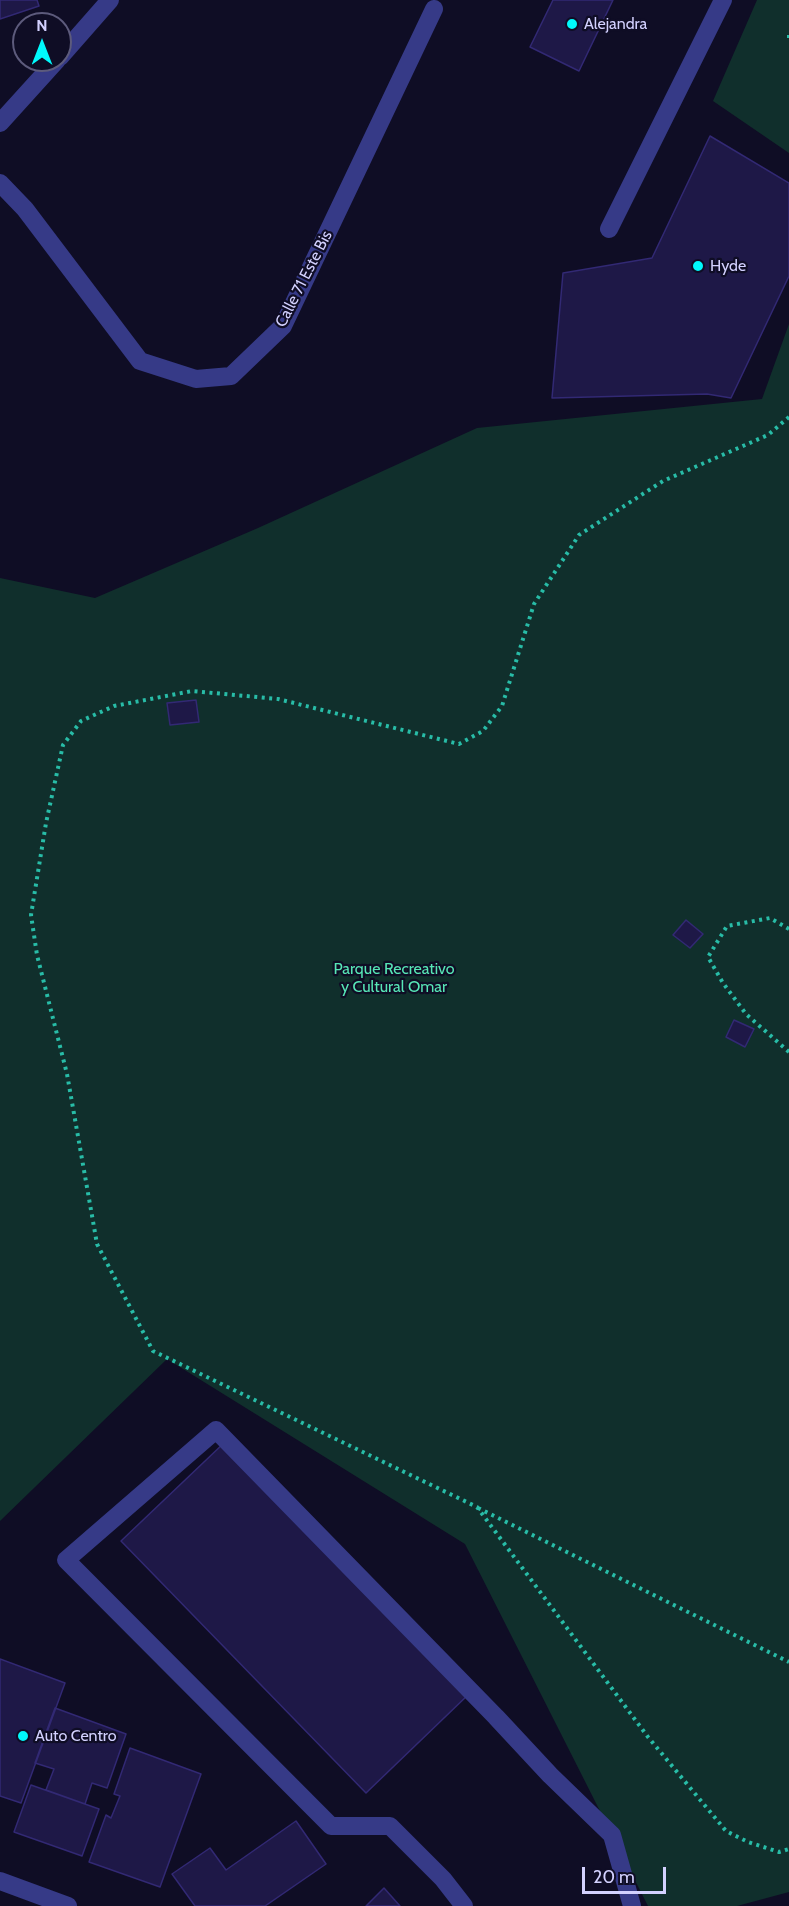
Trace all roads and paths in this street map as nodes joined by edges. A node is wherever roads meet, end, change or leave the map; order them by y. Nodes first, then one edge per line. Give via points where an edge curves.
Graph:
1 (110, 0) edge
2 (723, 0) edge
3 (434, 9) dead end
4 (789, 35) edge
5 (72, 42) edge
6 (789, 42) edge
7 (46, 72) edge
8 (0, 123) edge
9 (0, 183) edge
10 (609, 229) dead end
11 (789, 417) edge
12 (789, 929) edge
13 (789, 1052) edge
14 (477, 1507) junction
15 (789, 1662) edge
16 (789, 1849) edge
17 (0, 1881) edge
18 (68, 1906) edge
19 (464, 1906) edge
20 (632, 1906) edge

1 - 5 street
2 - 10 street
3 - 9 street, Calle 71 Este Bis via 283,326 231,376 196,380 140,361 25,209
4 - 6 path
7 - 8 street
11 - 14 path via 768,435 663,481 579,536 534,604 502,706 483,731 459,744 278,699 192,691 114,706 81,721 63,745 31,915 35,945 67,1074 97,1244 153,1351
12 - 13 path via 770,918 727,926 708,957 746,1014
14 - 15 path
14 - 16 path via 648,1737 726,1831 779,1852
17 - 18 street
19 - 20 street via 390,1826 331,1826 66,1560 216,1430 612,1835

